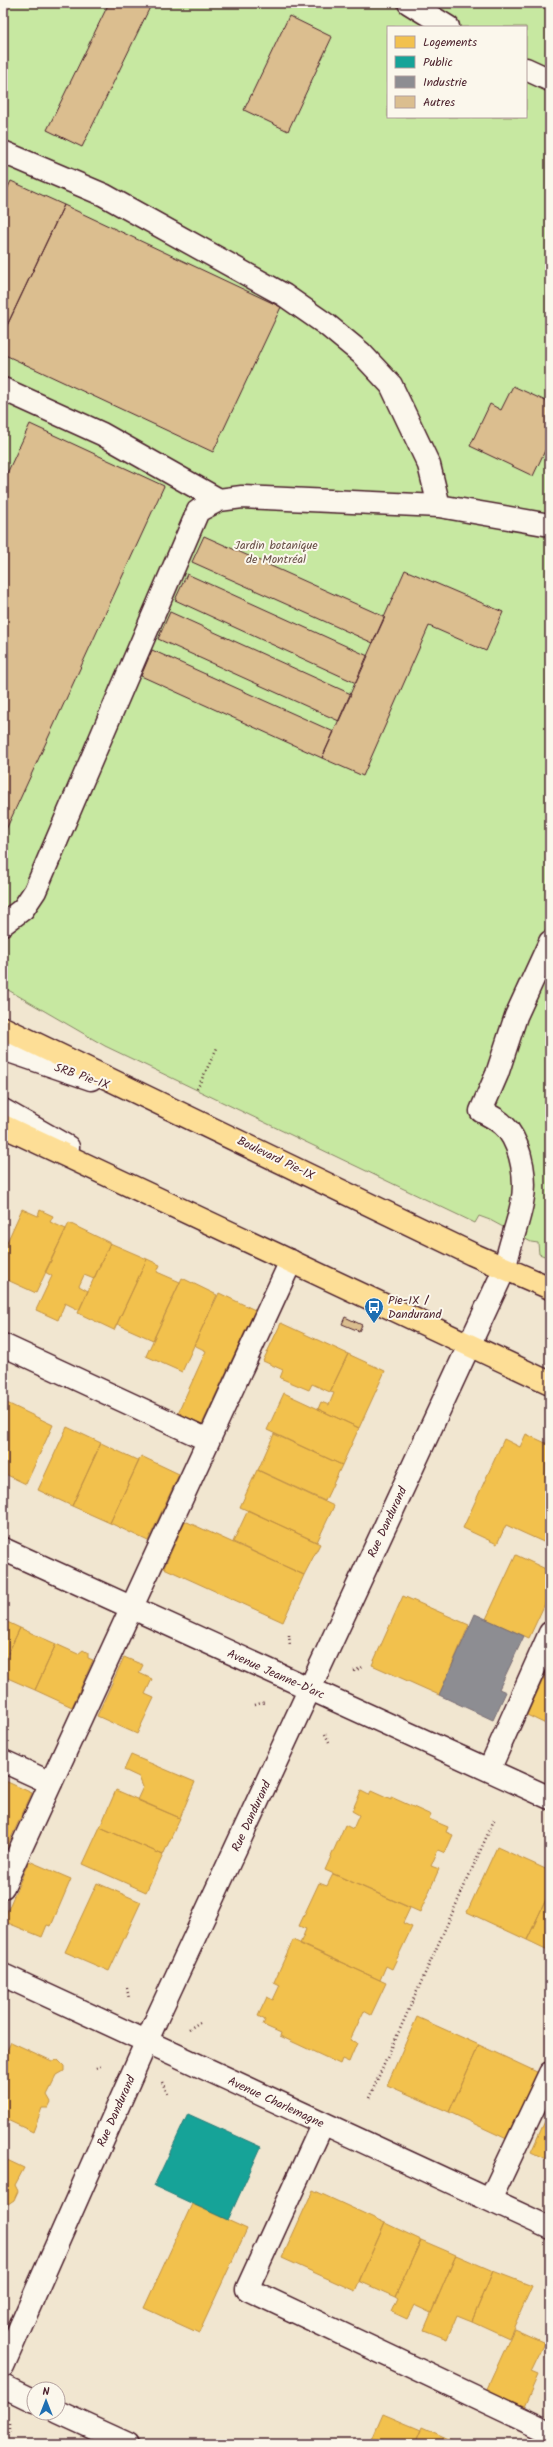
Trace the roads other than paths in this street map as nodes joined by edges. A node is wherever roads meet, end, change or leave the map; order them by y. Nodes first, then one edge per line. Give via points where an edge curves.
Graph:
1 (409, 3) edge
2 (446, 26) edge
3 (527, 69) edge
4 (550, 80) edge
5 (3, 152) edge
6 (3, 389) edge
7 (219, 500) junction
8 (439, 506) junction
9 (550, 525) edge
10 (3, 924) edge
11 (550, 942) edge
12 (3, 1028) edge
13 (3, 1049) edge
14 (161, 1102) junction
15 (3, 1110) edge
16 (3, 1126) edge
17 (143, 1190) junction
18 (291, 1261) junction
19 (505, 1268) junction
20 (550, 1288) edge
21 (3, 1345) edge
22 (470, 1346) junction
23 (550, 1383) edge
24 (208, 1440) junction
25 (3, 1549) edge
26 (131, 1608) junction
27 (550, 1633) edge
28 (309, 1688) junction
29 (3, 1761) edge
30 (489, 1770) junction
31 (51, 1783) junction
32 (550, 1798) edge
33 (3, 1887) edge
34 (3, 1975) edge
35 (147, 2042) junction
36 (550, 2073) edge
37 (323, 2123) junction
38 (490, 2200) junction
39 (550, 2228) edge
40 (3, 2366) edge
41 (3, 2386) edge
42 (26, 2396) edge
43 (66, 2416) edge
44 (550, 2432) edge
45 (128, 2444) edge

1 - 2 street
3 - 4 street
5 - 8 street via 104,195 284,295 362,353 391,384 429,465
6 - 7 street via 102,434
7 - 8 street via 242,497
7 - 10 street via 198,511 35,891 23,909
8 - 9 street
11 - 19 street, Rue Dandurand via 516,1016 497,1074 481,1111 501,1122 508,1130 515,1143 523,1172 523,1202 509,1243
12 - 14 main road, Boulevard Pie-IX
13 - 14 street, SRB Pie-IX
14 - 19 main road, Boulevard Pie-IX
15 - 17 street
16 - 17 main road
17 - 18 main road
18 - 22 main road
18 - 24 street
19 - 20 main road, Boulevard Pie-IX
19 - 22 street, Rue Dandurand
21 - 24 street
22 - 23 main road
22 - 28 street, Rue Dandurand
24 - 26 street
25 - 26 street, Avenue Jeanne-D'arc
26 - 28 street, Avenue Jeanne-D'arc
26 - 31 street
27 - 30 street
28 - 30 street, Avenue Jeanne-D'arc
28 - 35 street, Rue Dandurand
29 - 31 street
30 - 32 street, Avenue Jeanne-D'arc
31 - 33 street
34 - 35 street, Avenue Charlemagne
35 - 37 street, Avenue Charlemagne
35 - 40 street, Rue Dandurand
36 - 38 street
37 - 38 street, Avenue Charlemagne
37 - 44 street via 246,2289
38 - 39 street, Avenue Charlemagne
41 - 42 street
43 - 45 street

